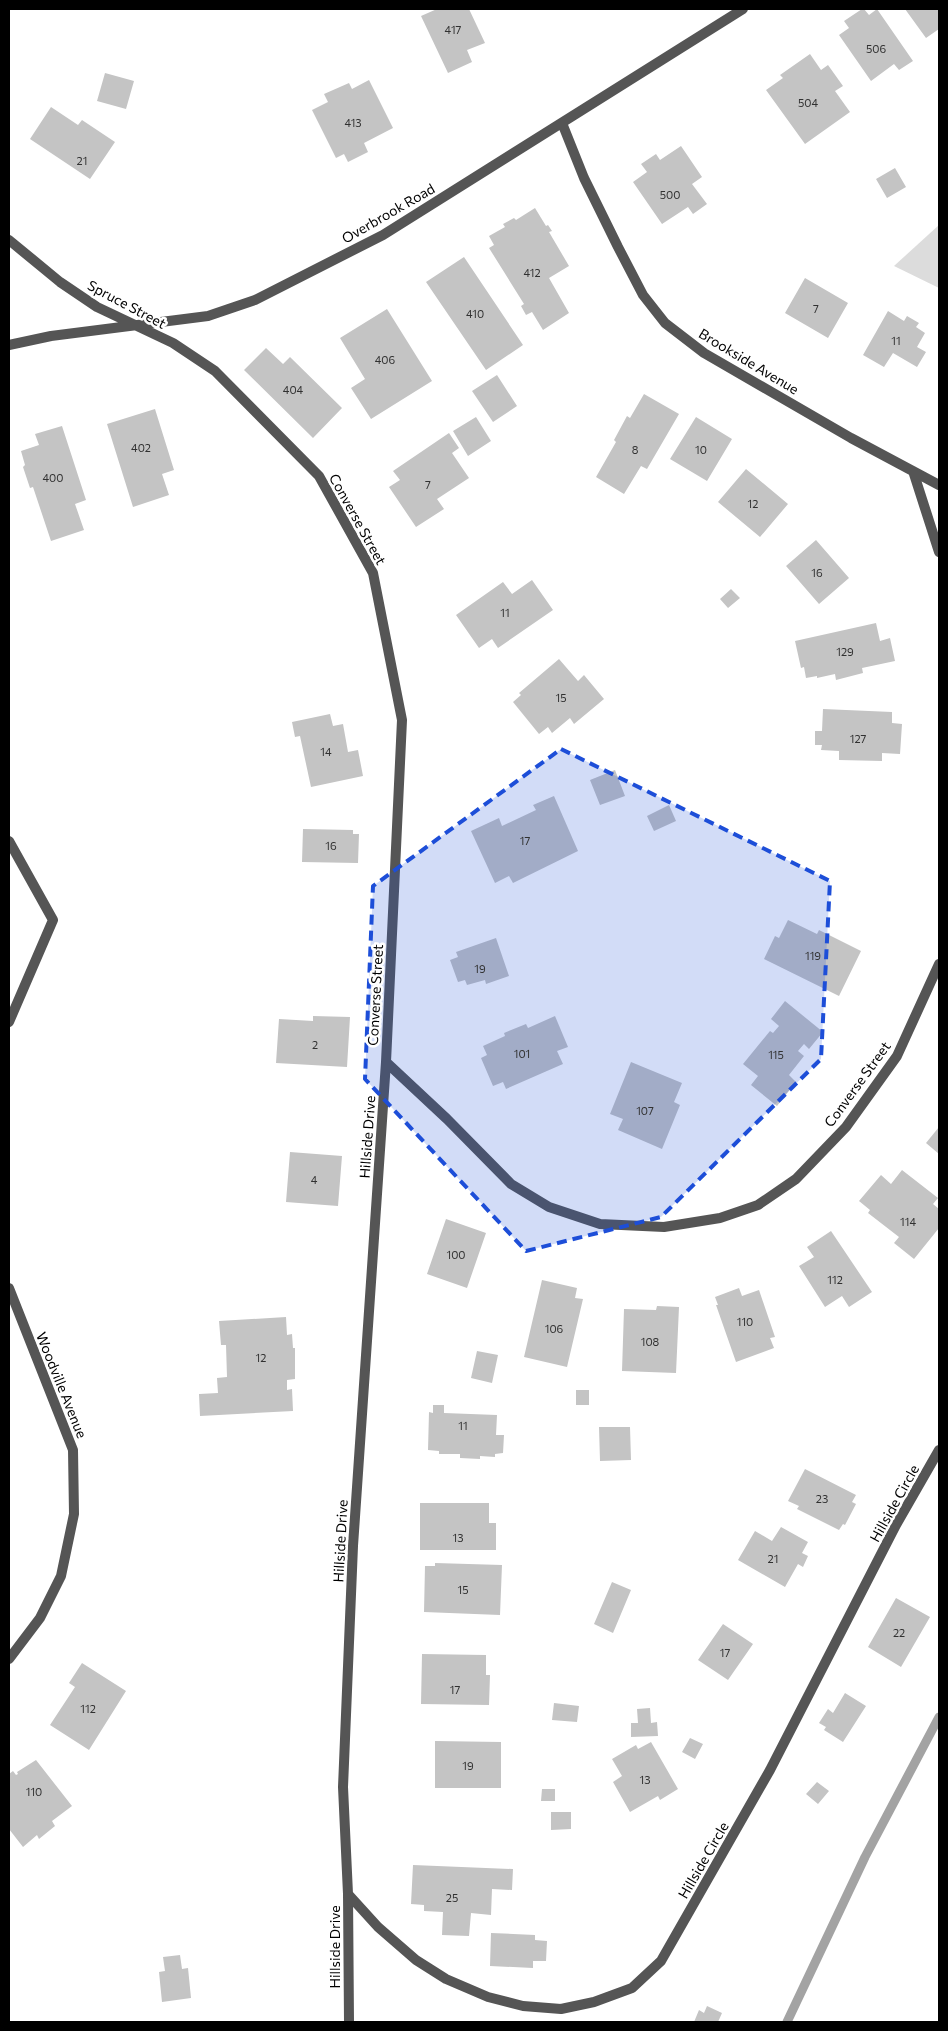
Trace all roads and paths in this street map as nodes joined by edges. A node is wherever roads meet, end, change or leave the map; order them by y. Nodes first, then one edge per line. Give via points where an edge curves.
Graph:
1 (743, 9) edge
2 (562, 123) junction
3 (9, 240) edge
4 (134, 325) junction
5 (9, 345) edge
6 (187, 353) joint
7 (913, 471) junction
8 (939, 486) edge
9 (939, 552) edge
10 (9, 841) edge
11 (939, 964) edge
12 (9, 1022) edge
13 (386, 1062) junction
14 (9, 1288) edge
15 (939, 1450) edge
16 (9, 1659) edge
17 (348, 1894) junction
18 (349, 2022) edge

1 - 2 street, Overbrook Road
2 - 4 street, Overbrook Road via 383,235 255,300 208,316
2 - 7 street, Brookside Avenue via 584,178 618,247 643,295 665,323 704,353
3 - 4 street, Spruce Street via 60,282 97,307
4 - 5 street, Overbrook Road
4 - 6 street, Spruce Street
6 - 13 street, Converse Street via 215,371 319,476 374,573 402,720
7 - 8 street, Brookside Avenue
7 - 9 street
10 - 12 street via 53,920
11 - 13 street, Converse Street via 897,1056 846,1128 796,1179 758,1205 720,1218 664,1227 600,1224 549,1207 512,1184
13 - 17 street, Hillside Drive via 353,1546 343,1788
14 - 16 street, Woodville Avenue via 73,1450 74,1514 61,1576 40,1618
15 - 17 street, Hillside Circle via 896,1524 770,1770 685,1919 661,1961 632,1988 594,2002 561,2009 523,2006 488,1997 446,1979 416,1960 378,1927
17 - 18 street, Hillside Drive

